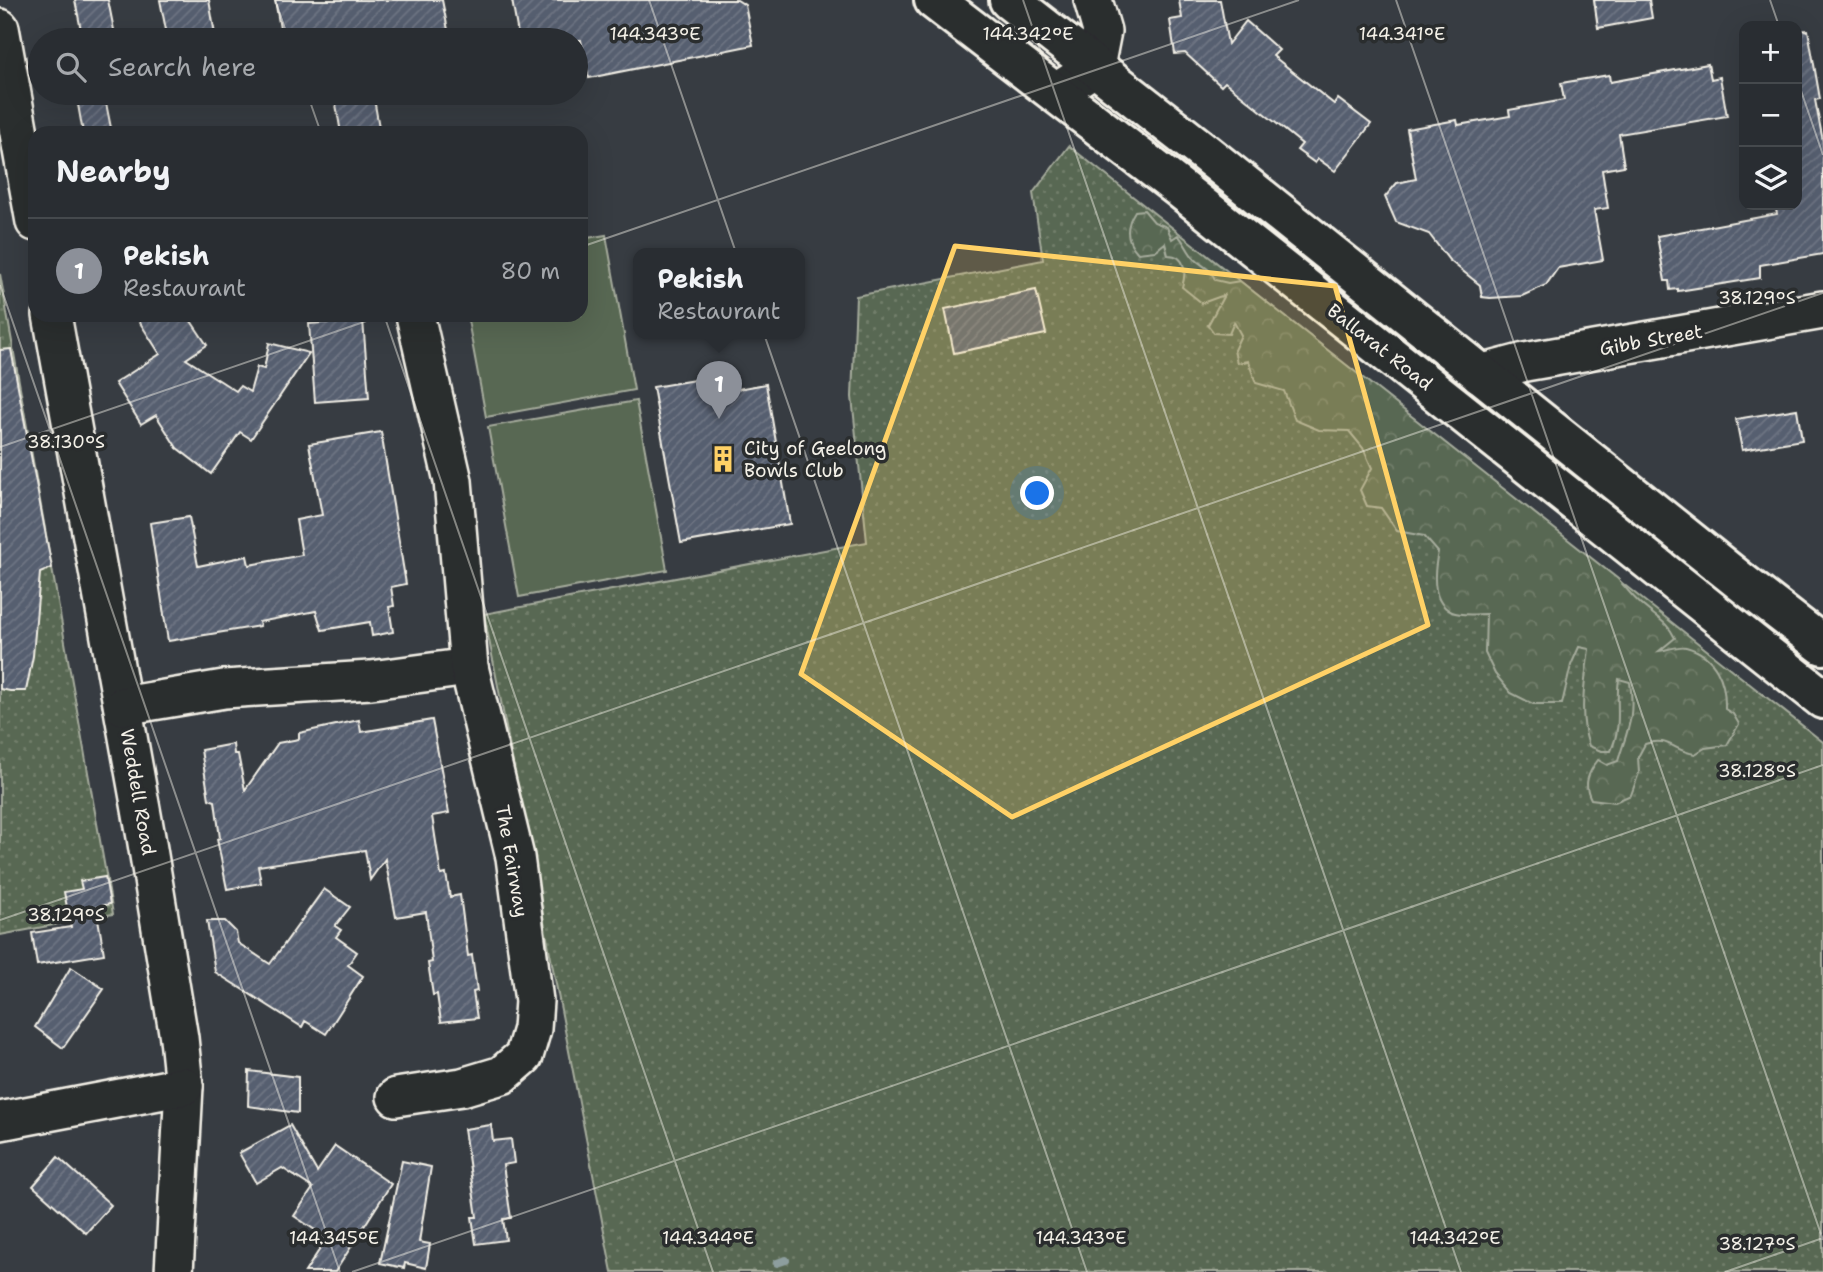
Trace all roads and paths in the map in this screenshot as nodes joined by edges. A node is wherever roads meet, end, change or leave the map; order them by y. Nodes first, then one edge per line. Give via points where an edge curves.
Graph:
1 (934, 0) edge
2 (1009, 0) edge
3 (0, 29) edge
4 (1097, 33) edge
5 (1055, 93) junction
6 (28, 183) edge
7 (1823, 310) edge
8 (53, 322) edge
9 (417, 322) edge
10 (1480, 374) junction
11 (1823, 645) edge
12 (469, 667) junction
13 (1823, 699) edge
14 (123, 706) junction
15 (184, 1086) junction
16 (396, 1097) dead end
17 (0, 1121) edge
18 (174, 1272) edge

1 - 5 highway, Ballarat Road
2 - 4 highway
3 - 6 street
4 - 5 street
4 - 10 highway via 1204,152
5 - 13 highway, Ballarat Road
7 - 10 street, Gibb Street via 1525,362
8 - 14 street, Weddell Road
9 - 12 street, The Fairway via 453,481
10 - 11 highway
12 - 14 street via 371,680 224,689
12 - 16 street, The Fairway via 515,857 534,1001 532,1029 524,1056 502,1075 462,1087
14 - 15 street, Weddell Road
15 - 17 street
15 - 18 street, Weddell Road

